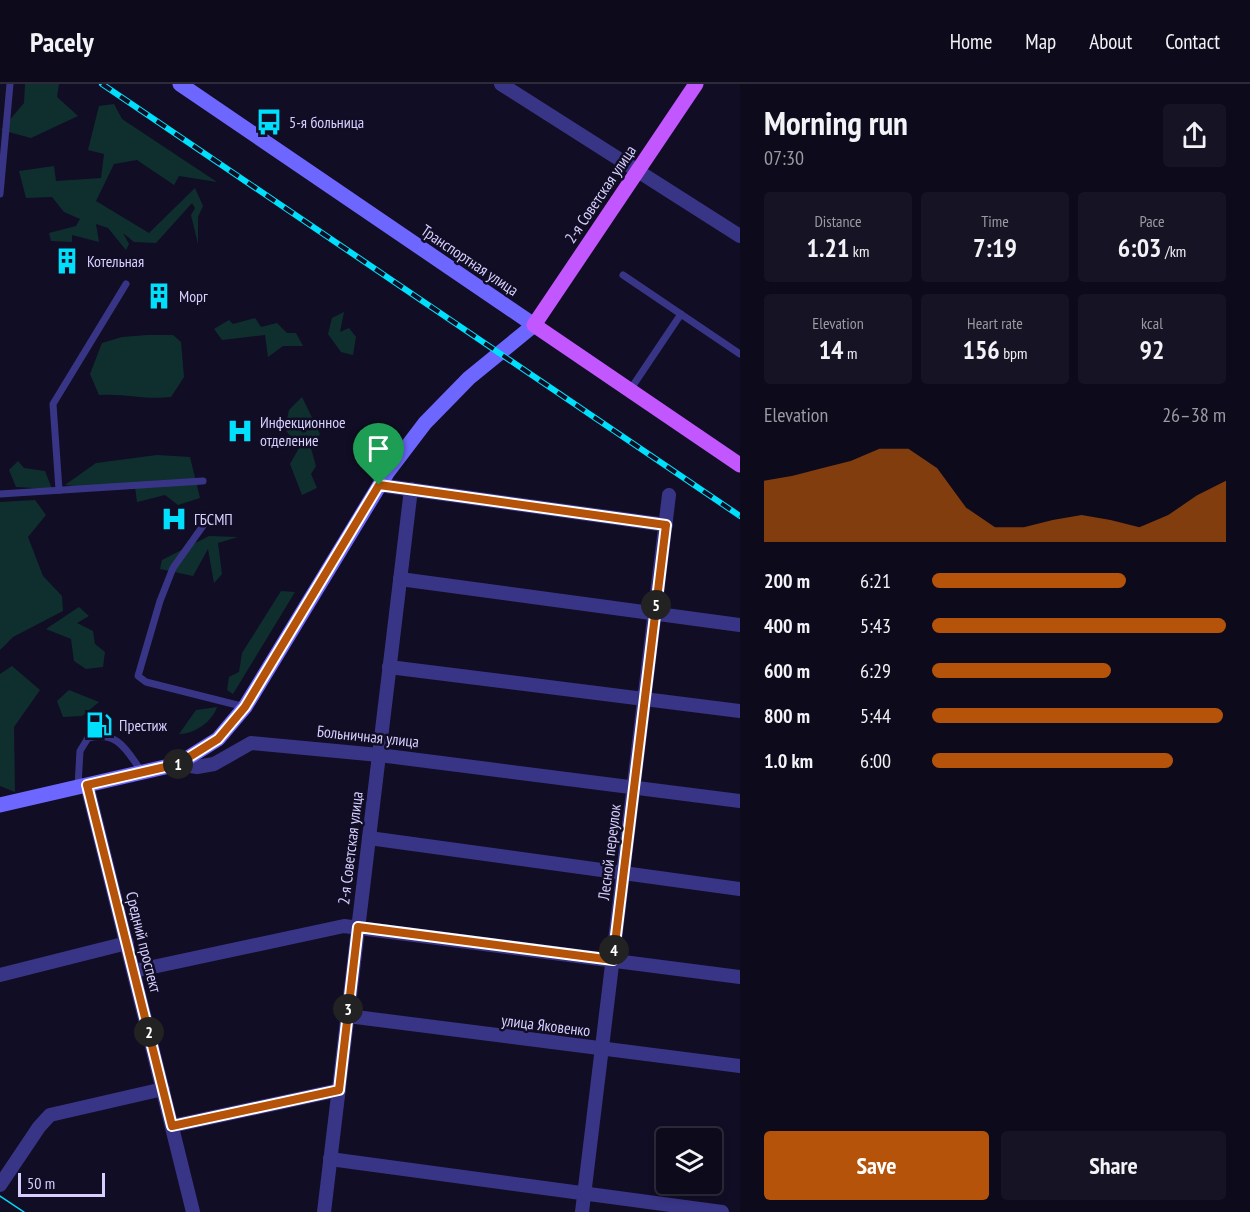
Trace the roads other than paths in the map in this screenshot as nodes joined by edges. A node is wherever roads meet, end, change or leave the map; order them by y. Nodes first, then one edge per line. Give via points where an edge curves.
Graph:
1 (10, 84) edge
2 (180, 84) edge
3 (501, 84) edge
4 (696, 84) edge
5 (637, 171) junction
6 (0, 194) edge
7 (740, 236) edge
8 (623, 274) dead end
9 (126, 284) dead end
10 (681, 314) junction
11 (534, 325) junction
12 (740, 354) edge
13 (630, 390) junction
14 (740, 465) edge
15 (203, 481) dead end
16 (379, 485) junction
17 (411, 489) junction
18 (59, 490) junction
19 (1, 492) edge
20 (669, 495) dead end
21 (205, 523) dead end
22 (666, 525) junction
23 (400, 579) junction
24 (655, 613) junction
25 (740, 625) edge
26 (390, 667) junction
27 (644, 699) junction
28 (245, 707) junction
29 (740, 711) edge
30 (379, 755) junction
31 (178, 764) junction
32 (141, 772) junction
33 (82, 786) junction
34 (634, 788) junction
35 (740, 801) edge
36 (0, 805) edge
37 (369, 838) junction
38 (623, 873) junction
39 (740, 889) edge
40 (358, 927) junction
41 (127, 943) junction
42 (613, 960) junction
43 (134, 971) junction
44 (0, 975) edge
45 (740, 977) edge
46 (348, 1016) junction
47 (602, 1048) junction
48 (740, 1066) edge
49 (163, 1089) junction
50 (339, 1090) junction
51 (172, 1126) junction
52 (330, 1159) junction
53 (0, 1185) edge
54 (584, 1193) junction
55 (193, 1212) edge
56 (324, 1212) edge
57 (582, 1212) edge
58 (722, 1212) edge

1 - 6 lane
2 - 11 main road, Транспортная улица
3 - 5 street
4 - 5 main road, 2-я Советская улица
5 - 7 street
5 - 11 main road, 2-я Советская улица
8 - 10 lane
9 - 18 lane via 53,404
10 - 12 lane
10 - 13 lane
11 - 13 main road, Транспортная улица
11 - 16 main road via 469,378 432,416
13 - 14 main road, Транспортная улица
15 - 18 lane
16 - 17 street
16 - 28 main road
17 - 22 street
17 - 23 street, 2-я Советская улица
18 - 19 lane
20 - 22 street, Лесной переулок
21 - 28 lane via 173,568 159,601 138,676
22 - 24 street, Лесной переулок
23 - 24 street
23 - 26 street, 2-я Советская улица
24 - 25 street
24 - 27 street, Лесной переулок
26 - 27 street
26 - 30 street, 2-я Советская улица
27 - 29 street
27 - 34 street, Лесной переулок
28 - 31 main road via 218,739
30 - 31 street, Больничная улица via 251,742 214,764
30 - 34 street, Больничная улица
30 - 37 street, 2-я Советская улица
31 - 32 main road, Больничная улица
32 - 33 main road, Больничная улица
32 - 33 lane via 118,741 102,735 88,738 80,751
33 - 36 main road, Больничная улица
33 - 41 street, Средний проспект
34 - 35 street, Больничная улица
34 - 38 street, Лесной переулок
37 - 38 street
37 - 40 street, 2-я Советская улица
38 - 39 street
38 - 42 street, Лесной переулок
40 - 42 street
40 - 43 street via 344,926
40 - 46 street, 2-я Советская улица
41 - 43 street, Средний проспект
41 - 44 street
42 - 45 street
42 - 47 street, Лесной переулок
43 - 49 street, Средний проспект
46 - 47 street, улица Яковенко
46 - 50 street, 2-я Советская улица
47 - 48 street, улица Яковенко
47 - 54 street, Лесной переулок
49 - 51 street, Средний проспект
49 - 53 street via 50,1115
50 - 51 street
50 - 52 street, 2-я Советская улица
51 - 55 street, Средний проспект
52 - 54 street
52 - 56 street, 2-я Советская улица
54 - 57 street, Лесной переулок
54 - 58 street

